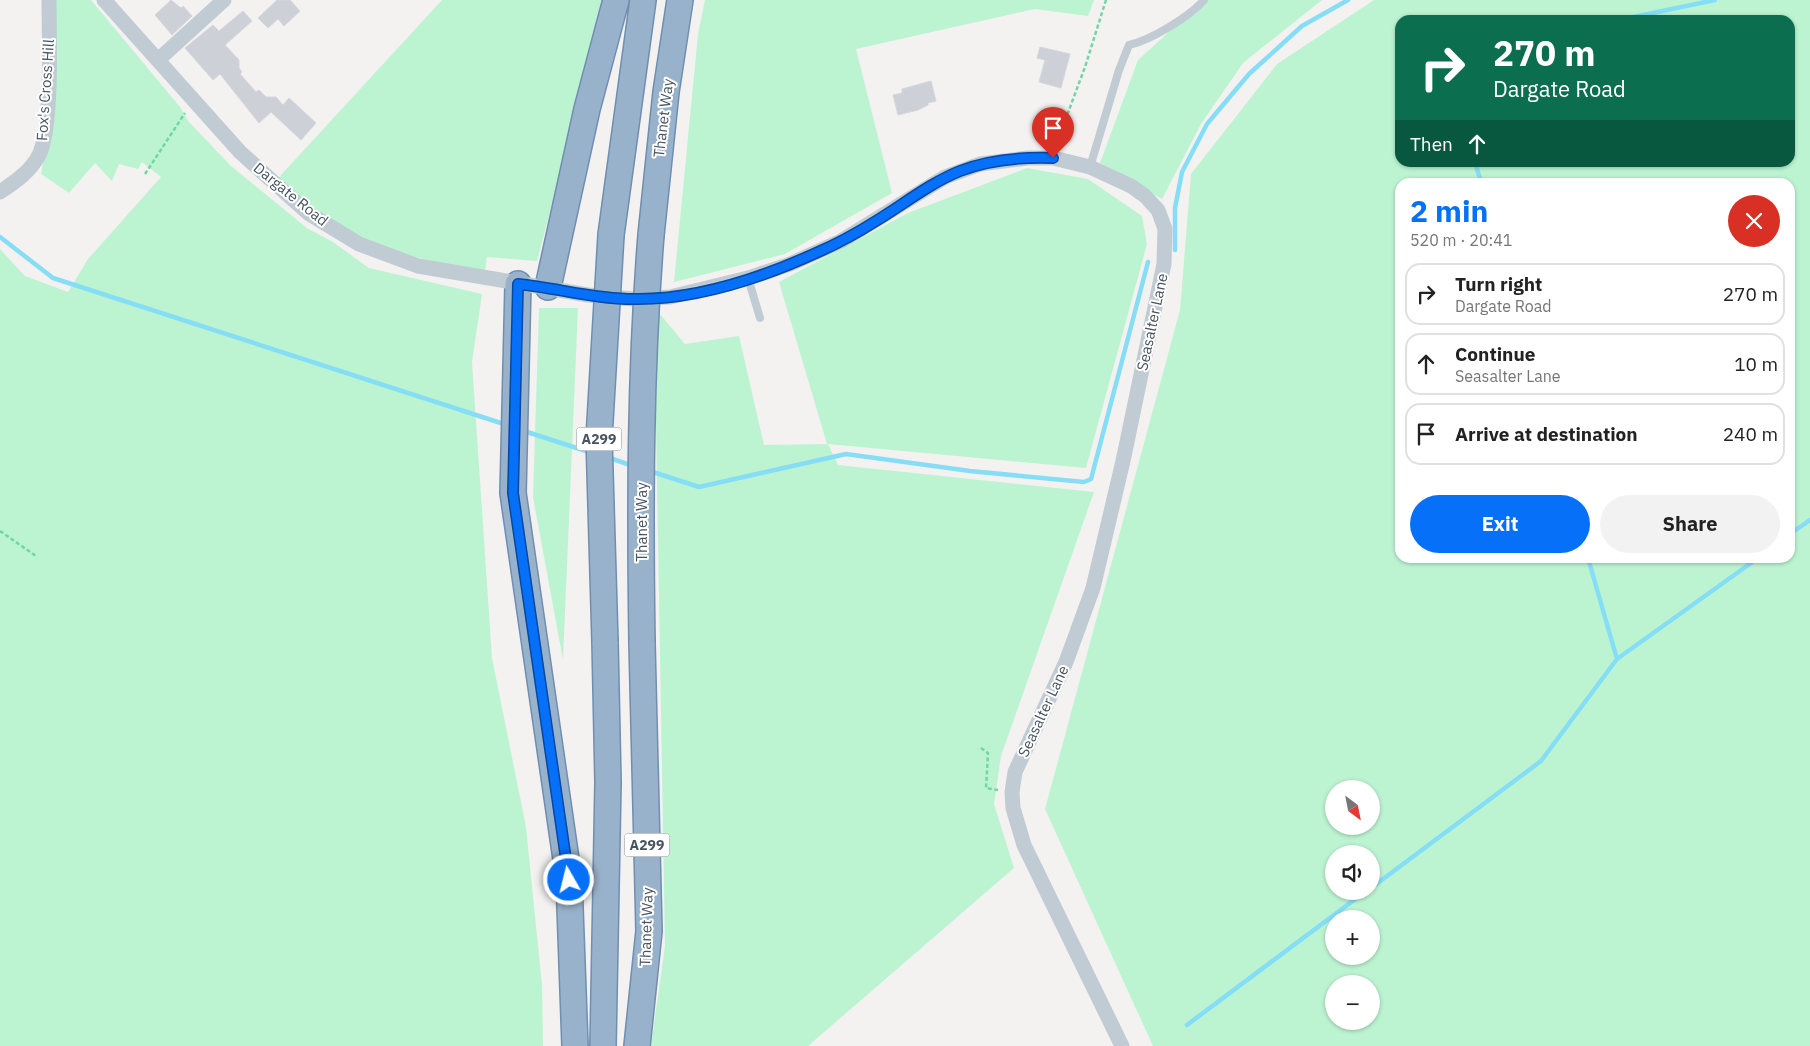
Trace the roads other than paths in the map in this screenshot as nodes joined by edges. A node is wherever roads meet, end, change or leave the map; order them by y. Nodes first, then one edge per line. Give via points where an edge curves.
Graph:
1 (49, 0) edge
2 (104, 0) edge
3 (224, 0) edge
4 (616, 0) edge
5 (644, 0) edge
6 (680, 0) edge
7 (1204, 0) edge
8 (158, 60) junction
9 (1090, 167) junction
10 (0, 192) edge
11 (748, 278) junction
12 (518, 284) junction
13 (548, 287) junction
14 (760, 318) dead end
15 (575, 1046) edge
16 (603, 1046) edge
17 (637, 1046) edge
18 (1122, 1046) edge

1 - 10 street, Fox's Cross Hill via 47,106 41,146 31,167
2 - 8 street, Dargate Road
3 - 8 street
4 - 13 highway via 587,109
5 - 16 highway, A299, bridge via 612,235 599,438 608,782
6 - 17 highway, Thanet Way / A299, bridge via 666,92 643,336 640,535 649,931
7 - 9 lane via 1142,42 1130,45 1119,70
8 - 12 street, Dargate Road via 240,152 308,213 338,233 418,266
9 - 11 street, Seasalter Lane via 1053,158 1005,159 961,170 925,188 841,241 790,264
9 - 18 street, Seasalter Lane via 1132,186 1154,204 1165,228 1164,264 1124,461 1093,588 1066,662 1018,765 1012,792 1016,825 1024,845
11 - 13 street, Seasalter Lane via 670,297 634,299
11 - 14 lane
12 - 13 street, Dargate Road
12 - 15 highway via 513,493 569,880

